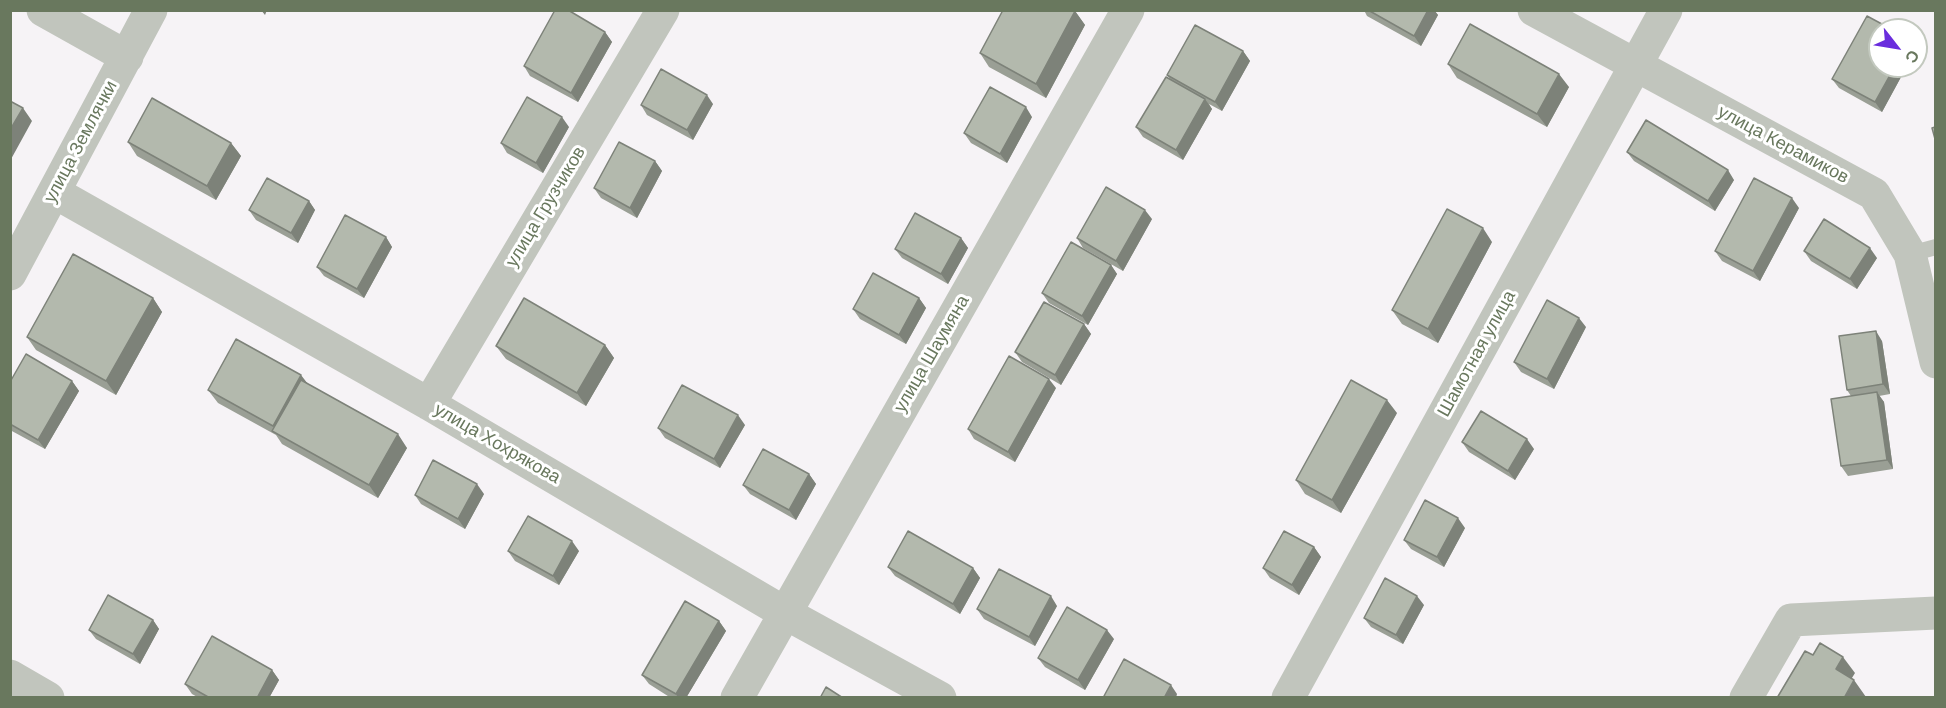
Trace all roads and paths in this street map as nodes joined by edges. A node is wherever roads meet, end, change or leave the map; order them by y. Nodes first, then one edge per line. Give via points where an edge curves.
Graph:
1 (44, 10) edge
2 (151, 10) edge
3 (663, 10) edge
4 (1128, 10) edge
5 (1533, 10) edge
6 (1666, 10) edge
7 (127, 57) junction
8 (1636, 67) junction
9 (54, 192) junction
10 (1923, 250) edge
11 (10, 274) edge
12 (1935, 362) edge
13 (429, 404) junction
14 (785, 612) junction
15 (1935, 614) edge
16 (10, 676) edge
17 (48, 698) edge
18 (737, 698) edge
19 (940, 698) edge
20 (1288, 698) edge
21 (1746, 698) edge

1 - 7 street
2 - 7 street, улица Землячки
3 - 13 street, улица Грузчиков
4 - 14 street, улица Шаумяна
5 - 8 street, улица Керамиков
6 - 8 street, Шамотная улица
7 - 9 street, улица Землячки
8 - 10 street, улица Керамиков via 1874,194
8 - 20 street, Шамотная улица
9 - 11 street, улица Землячки
9 - 13 street, улица Хохрякова
10 - 12 street, улица Керамиков
13 - 14 street, улица Хохрякова
14 - 18 street, улица Шаумяна
14 - 19 street, улица Хохрякова
15 - 21 street via 1791,620
16 - 17 street

